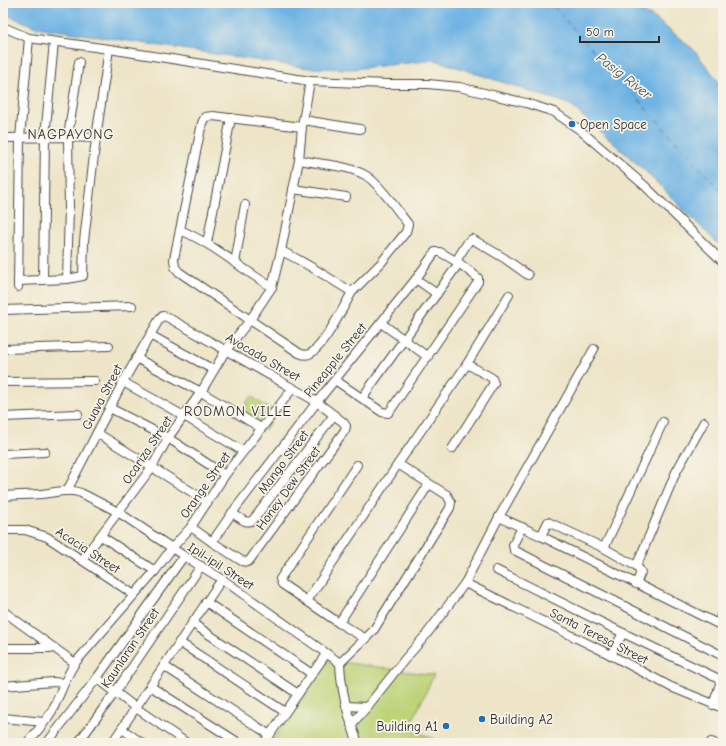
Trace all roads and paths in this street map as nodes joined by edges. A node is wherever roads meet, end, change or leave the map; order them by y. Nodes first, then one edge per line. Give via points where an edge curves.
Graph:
1 (3, 27) edge
2 (29, 38) junction
3 (54, 42) junction
4 (109, 49) junction
5 (79, 62) dead end
6 (310, 81) junction
7 (231, 118) junction
8 (302, 123) junction
9 (360, 129) dead end
10 (46, 137) junction
11 (68, 137) junction
12 (3, 138) edge
13 (20, 138) junction
14 (96, 138) junction
15 (299, 160) junction
16 (293, 189) junction
17 (346, 198) dead end
18 (245, 205) dead end
19 (180, 230) junction
20 (207, 243) junction
21 (281, 251) junction
22 (457, 262) junction
23 (723, 262) edge
24 (235, 263) junction
25 (528, 275) dead end
26 (416, 278) junction
27 (67, 279) junction
28 (43, 280) junction
29 (272, 287) junction
30 (352, 292) junction
31 (437, 294) junction
32 (509, 295) dead end
33 (132, 306) dead end
34 (3, 310) edge
35 (163, 316) joint
36 (250, 320) junction
37 (381, 323) junction
38 (150, 336) junction
39 (404, 340) junction
40 (109, 346) dead end
41 (3, 349) edge
42 (594, 349) dead end
43 (226, 350) junction
44 (428, 357) junction
45 (136, 358) junction
46 (467, 364) junction
47 (214, 370) junction
48 (335, 380) junction
49 (95, 381) dead end
50 (3, 382) edge
51 (123, 382) junction
52 (293, 388) junction
53 (201, 392) junction
54 (362, 398) junction
55 (317, 402) junction
56 (110, 408) junction
57 (78, 414) dead end
58 (334, 415) junction
59 (184, 416) junction
60 (3, 418) edge
61 (663, 422) dead end
62 (704, 422) dead end
63 (346, 426) joint
64 (261, 428) junction
65 (97, 433) junction
66 (168, 438) junction
67 (452, 449) dead end
68 (243, 451) junction
69 (45, 452) dead end
70 (3, 454) edge
71 (398, 464) junction
72 (357, 465) dead end
73 (152, 467) junction
74 (225, 475) junction
75 (429, 484) junction
76 (67, 491) junction
77 (3, 496) edge
78 (208, 502) junction
79 (118, 512) junction
80 (232, 513) junction
81 (499, 516) junction
82 (191, 527) junction
83 (522, 527) junction
84 (3, 530) edge
85 (101, 536) junction
86 (541, 536) junction
87 (212, 542) junction
88 (172, 548) junction
89 (604, 548) junction
90 (184, 556) junction
91 (82, 560) junction
92 (636, 565) junction
93 (201, 566) junction
94 (155, 570) junction
95 (496, 570) dead end
96 (222, 579) junction
97 (465, 583) junction
98 (636, 584) junction
99 (133, 594) junction
100 (308, 601) junction
101 (206, 602) junction
102 (3, 611) edge
103 (723, 611) edge
104 (192, 623) junction
105 (339, 623) junction
106 (720, 626) edge
107 (623, 633) junction
108 (366, 638) junction
109 (179, 642) junction
110 (3, 648) edge
111 (54, 648) junction
112 (326, 654) junction
113 (611, 655) junction
114 (723, 656) edge
115 (75, 663) junction
116 (340, 663) junction
117 (164, 666) junction
118 (312, 674) junction
119 (97, 678) junction
120 (64, 683) junction
121 (3, 686) edge
122 (150, 686) junction
123 (116, 692) junction
124 (298, 694) junction
125 (713, 705) junction
126 (346, 706) junction
127 (136, 708) junction
128 (367, 708) junction
129 (723, 708) edge
130 (285, 712) junction
131 (3, 718) edge
132 (44, 722) junction
133 (351, 725) junction
134 (122, 729) junction
135 (270, 735) junction
136 (27, 743) edge
137 (47, 743) edge
138 (78, 743) edge
139 (112, 743) edge
140 (142, 743) edge
141 (187, 743) edge
142 (239, 743) edge
143 (264, 743) edge
144 (358, 743) edge

1 - 2 street
2 - 3 street
2 - 13 street
3 - 4 street
3 - 10 street
4 - 6 street
4 - 14 street
5 - 11 street
6 - 8 street, Ocariza Street
6 - 23 street via 459,87 554,112 580,130 644,186
7 - 8 street
7 - 19 street via 206,117 202,123
7 - 20 street
8 - 9 street
8 - 15 street, Ocariza Street
10 - 11 street
10 - 13 street
10 - 28 street
11 - 14 street
11 - 27 street
12 - 13 street
13 - 28 street via 18,284
14 - 27 street via 84,241 83,276
15 - 16 street, Ocariza Street
15 - 30 street via 351,169 366,175 408,224 406,232 381,263
16 - 17 street
16 - 21 street, Ocariza Street
18 - 24 street
19 - 20 street
19 - 36 street via 174,259 175,267
20 - 24 street
21 - 29 street, Ocariza Street
21 - 30 street via 301,260
22 - 25 street via 472,239
22 - 26 street, Pineapple Street via 440,252 435,252
22 - 31 street
22 - 44 street via 479,280
24 - 29 street
26 - 31 street
26 - 37 street, Pineapple Street
27 - 28 street
29 - 36 street, Ocariza Street
30 - 36 street via 321,345 308,355 299,354
31 - 39 street
32 - 46 street
33 - 34 street
35 - 38 street, Guava Street
35 - 43 street, Avocado Street
36 - 43 street, Ocariza Street
37 - 39 street
37 - 48 street, Pineapple Street
38 - 45 street, Guava Street
38 - 47 street
39 - 44 street
39 - 54 street
40 - 41 street
42 - 81 street
43 - 47 street, Ocariza Street
43 - 52 street, Avocado Street
44 - 54 street via 388,413 382,412
45 - 51 street, Guava Street
45 - 53 street
46 - 67 street via 491,377 494,383
46 - 71 street
47 - 53 street, Ocariza Street
48 - 54 street
48 - 55 street, Pineapple Street
49 - 50 street
51 - 56 street, Guava Street
51 - 59 street
52 - 55 street, Avocado Street
52 - 64 street, Orange Street
53 - 59 street, Ocariza Street
53 - 64 street
55 - 58 street, Avocado Street
55 - 80 street, Pineapple Street
56 - 65 street, Guava Street
56 - 66 street
57 - 60 street
58 - 63 street, Avocado Street
58 - 80 street, Mango Street via 254,520 246,522
59 - 66 street, Ocariza Street
59 - 68 street
61 - 89 street
62 - 92 street via 676,472
63 - 87 street, Honey Dew Street via 248,562 242,561
64 - 68 street, Orange Street
65 - 73 street
65 - 76 street, Guava Street
66 - 73 street, Ocariza Street
66 - 74 street
68 - 74 street, Orange Street
69 - 70 street
71 - 75 street
71 - 100 street
72 - 100 street via 280,578 282,584
73 - 78 street
73 - 79 street, Ocariza Street
74 - 78 street, Orange Street
75 - 105 street
75 - 108 street via 447,495 451,502 450,508 373,631
76 - 77 street, Ipil-ipil Street
76 - 79 street, Ipil-ipil Street via 82,493
78 - 82 street, Orange Street
79 - 85 street, Ocariza Street
79 - 88 street, Ipil-ipil Street
80 - 87 street, Pineapple Street
81 - 83 street
81 - 97 street
82 - 87 street
82 - 88 street, Orange Street
83 - 86 street
83 - 114 street via 513,545 514,550
84 - 91 street, Acacia Street via 26,530 47,537
85 - 91 street, Ocariza Street
85 - 94 street
86 - 89 street via 548,522
86 - 98 street
88 - 90 street, Ipil-ipil Street
88 - 94 street, Orange Street
89 - 92 street
90 - 93 street, Ipil-ipil Street
90 - 119 street
91 - 99 street, Acacia Street
92 - 98 street via 641,572
93 - 96 street, Ipil-ipil Street
93 - 123 street, Kaunlaran Street
94 - 99 street, Orange Street
95 - 107 street
96 - 101 street
96 - 112 street, Ipil-ipil Street
97 - 113 street, Santa Teresa Street
97 - 128 street
98 - 106 street
99 - 115 street, Orange Street
100 - 105 street
101 - 104 street
101 - 118 street
102 - 111 street
103 - 106 street
104 - 109 street
104 - 124 street
105 - 108 street
107 - 113 street
107 - 125 street via 717,678 720,684
108 - 116 street
109 - 117 street
109 - 130 street
110 - 111 street
111 - 115 street
112 - 116 street, Ipil-ipil Street
112 - 118 street
113 - 125 street, Santa Teresa Street via 671,687
115 - 120 street, Orange Street
116 - 126 street via 340,681
117 - 122 street
117 - 135 street
118 - 124 street
119 - 123 street
119 - 137 street
120 - 121 street
120 - 132 street, Orange Street
122 - 127 street
122 - 142 street
123 - 127 street
123 - 138 street, Kaunlaran Street
124 - 130 street
125 - 129 street, Santa Teresa Street
126 - 128 street
126 - 133 street
127 - 134 street
127 - 141 street
128 - 133 street
130 - 135 street
131 - 132 street
132 - 136 street, Orange Street
133 - 144 street
134 - 139 street
134 - 140 street
135 - 143 street

